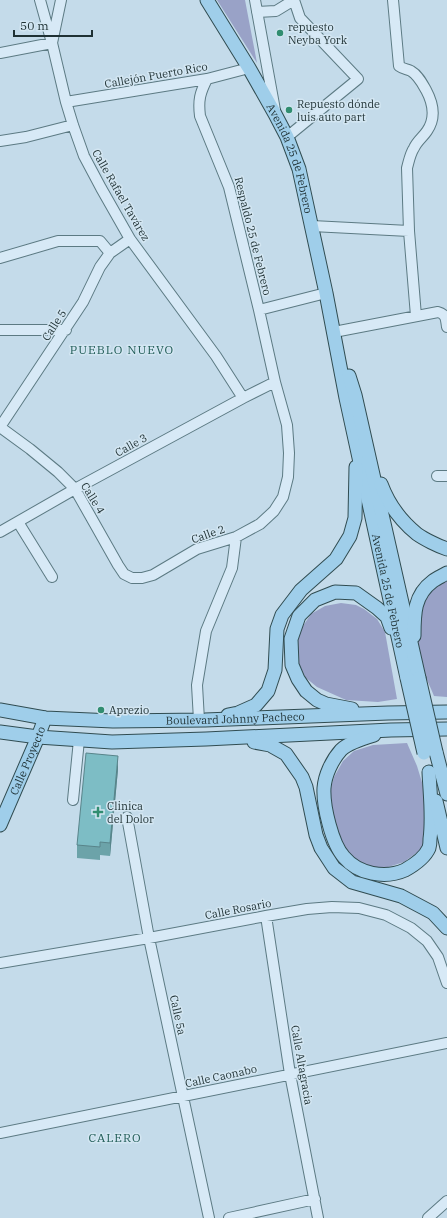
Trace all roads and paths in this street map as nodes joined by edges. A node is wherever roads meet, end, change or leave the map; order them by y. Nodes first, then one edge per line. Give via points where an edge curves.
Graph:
1 (40, 0) edge
2 (61, 0) edge
3 (207, 0) edge
4 (255, 0) edge
5 (294, 0) edge
6 (393, 0) edge
7 (257, 12) junction
8 (52, 43) junction
9 (0, 53) edge
10 (249, 68) junction
11 (207, 79) junction
12 (66, 102) junction
13 (275, 114) junction
14 (73, 125) junction
15 (287, 137) junction
16 (0, 141) edge
17 (312, 226) junction
18 (409, 231) junction
19 (130, 239) junction
20 (110, 253) junction
21 (0, 258) edge
22 (326, 293) junction
23 (260, 310) junction
24 (416, 316) junction
25 (447, 327) edge
26 (0, 330) edge
27 (66, 330) junction
28 (334, 332) junction
29 (275, 382) junction
30 (243, 398) junction
31 (0, 427) edge
32 (362, 446) junction
33 (75, 489) junction
34 (283, 498) joint
35 (18, 522) junction
36 (0, 532) edge
37 (236, 537) junction
38 (447, 549) edge
39 (447, 573) edge
40 (52, 577) dead end
41 (132, 578) joint
42 (409, 662) junction
43 (0, 710) edge
44 (447, 712) edge
45 (388, 713) junction
46 (45, 718) junction
47 (202, 720) junction
48 (447, 729) edge
49 (391, 730) junction
50 (0, 732) edge
51 (38, 737) junction
52 (206, 739) junction
53 (79, 740) junction
54 (436, 771) junction
55 (447, 785) edge
56 (447, 794) edge
57 (73, 800) dead end
58 (127, 817) dead end
59 (0, 825) edge
60 (447, 848) edge
61 (266, 916) junction
62 (447, 928) edge
63 (149, 938) junction
64 (0, 963) edge
65 (447, 984) edge
66 (447, 1042) edge
67 (290, 1074) junction
68 (182, 1096) junction
69 (0, 1133) edge
70 (315, 1199) junction
71 (447, 1201) edge
72 (209, 1218) edge
73 (229, 1218) edge
74 (318, 1218) edge
75 (428, 1218) edge

1 - 8 street, Calle Rafael Tavárez
2 - 8 street
3 - 10 main road, Avenida 25 de Febrero
4 - 7 street
5 - 7 street via 276,11
5 - 15 street via 300,18 358,79
6 - 18 street via 399,66 410,70 420,80 433,112 431,125 409,158
7 - 13 street
8 - 9 street
8 - 12 street, Calle Rafael Tavárez
10 - 11 street, Callejón Puerto Rico
10 - 13 main road, Avenida 25 de Febrero
11 - 12 street, Callejón Puerto Rico
11 - 23 street, Respaldo 25 de Febrero via 200,92 200,116 230,187
12 - 14 street, Calle Rafael Tavárez
13 - 15 main road, Avenida 25 de Febrero
14 - 16 street
14 - 19 street, Calle Rafael Tavárez via 84,156
15 - 17 main road, Avenida 25 de Febrero via 299,169
17 - 18 street
17 - 22 main road, Avenida 25 de Febrero
18 - 24 street
19 - 20 street, Calle 5
19 - 30 street, Calle Rafael Tavárez via 216,356
20 - 21 street via 101,242 60,241
20 - 27 street, Calle 5
22 - 23 street, Respaldo 25 de Febrero
22 - 28 main road, Avenida 25 de Febrero
23 - 29 street, Respaldo 25 de Febrero
24 - 25 street via 442,313
24 - 28 street
26 - 27 street
27 - 31 street, Calle 5
28 - 32 main road, Avenida 25 de Febrero via 356,395
29 - 30 street, Calle 3
29 - 34 street, Respaldo 25 de Febrero via 287,426 289,453 288,477
30 - 33 street, Calle 3
31 - 33 street, Calle 4 via 52,467
32 - 38 main road via 385,495 398,514 418,534
32 - 42 main road, Avenida 25 de Febrero
32 - 47 main road via 355,518 350,536 336,559 301,590 282,615 277,629 275,670 268,691 256,705 238,713
33 - 35 street, Calle 3
33 - 41 street, Calle 4 via 118,565 124,574
34 - 37 street, Calle 2 via 274,512 260,524
35 - 36 street, Calle 3
35 - 40 street
37 - 41 street, Calle 2 via 197,549 153,575
37 - 47 street via 232,568 206,631 197,685
39 - 42 main road via 433,580 422,592 416,604
42 - 45 main road via 387,617 356,593 335,592 315,600 299,616 291,639 292,665 306,691 326,704
42 - 54 main road, Avenida 25 de Febrero, bridge
43 - 46 main road, Boulevard Johnny Pacheco
44 - 45 main road, Boulevard Johnny Pacheco
45 - 47 main road, Boulevard Johnny Pacheco
46 - 47 main road, Boulevard Johnny Pacheco via 113,721
46 - 51 main road, Calle Proyecto
48 - 49 main road, Boulevard Johnny Pacheco
49 - 52 main road, Boulevard Johnny Pacheco
49 - 54 main road via 358,740 341,750 330,767 324,787 324,800 331,831 344,858 355,867 375,874 398,873 422,858 429,848
50 - 51 main road, Boulevard Johnny Pacheco
51 - 53 main road, Boulevard Johnny Pacheco
51 - 59 main road, Calle Proyecto
52 - 53 main road, Boulevard Johnny Pacheco via 112,742
52 - 62 main road via 262,743 286,754 302,777 316,835 334,868 352,882 401,896 433,913
53 - 57 street
54 - 55 main road
54 - 56 main road, Avenida 25 de Febrero
54 - 60 main road, Avenida 25 de Febrero
58 - 63 street, Calle 5a
61 - 63 street, Calle Rosario
61 - 65 street, Calle Rosario via 332,906 359,908 386,915 412,928 427,941 438,957
61 - 67 street, Calle Altagracia
63 - 64 street, Calle Rosario
63 - 68 street, Calle 5a
66 - 67 street, Calle Caonabo
67 - 68 street, Calle Caonabo
67 - 70 street, Calle Altagracia
68 - 69 street, Calle Caonabo
68 - 72 street, Calle 5a
70 - 73 street
70 - 74 street, Calle Altagracia
71 - 75 street

